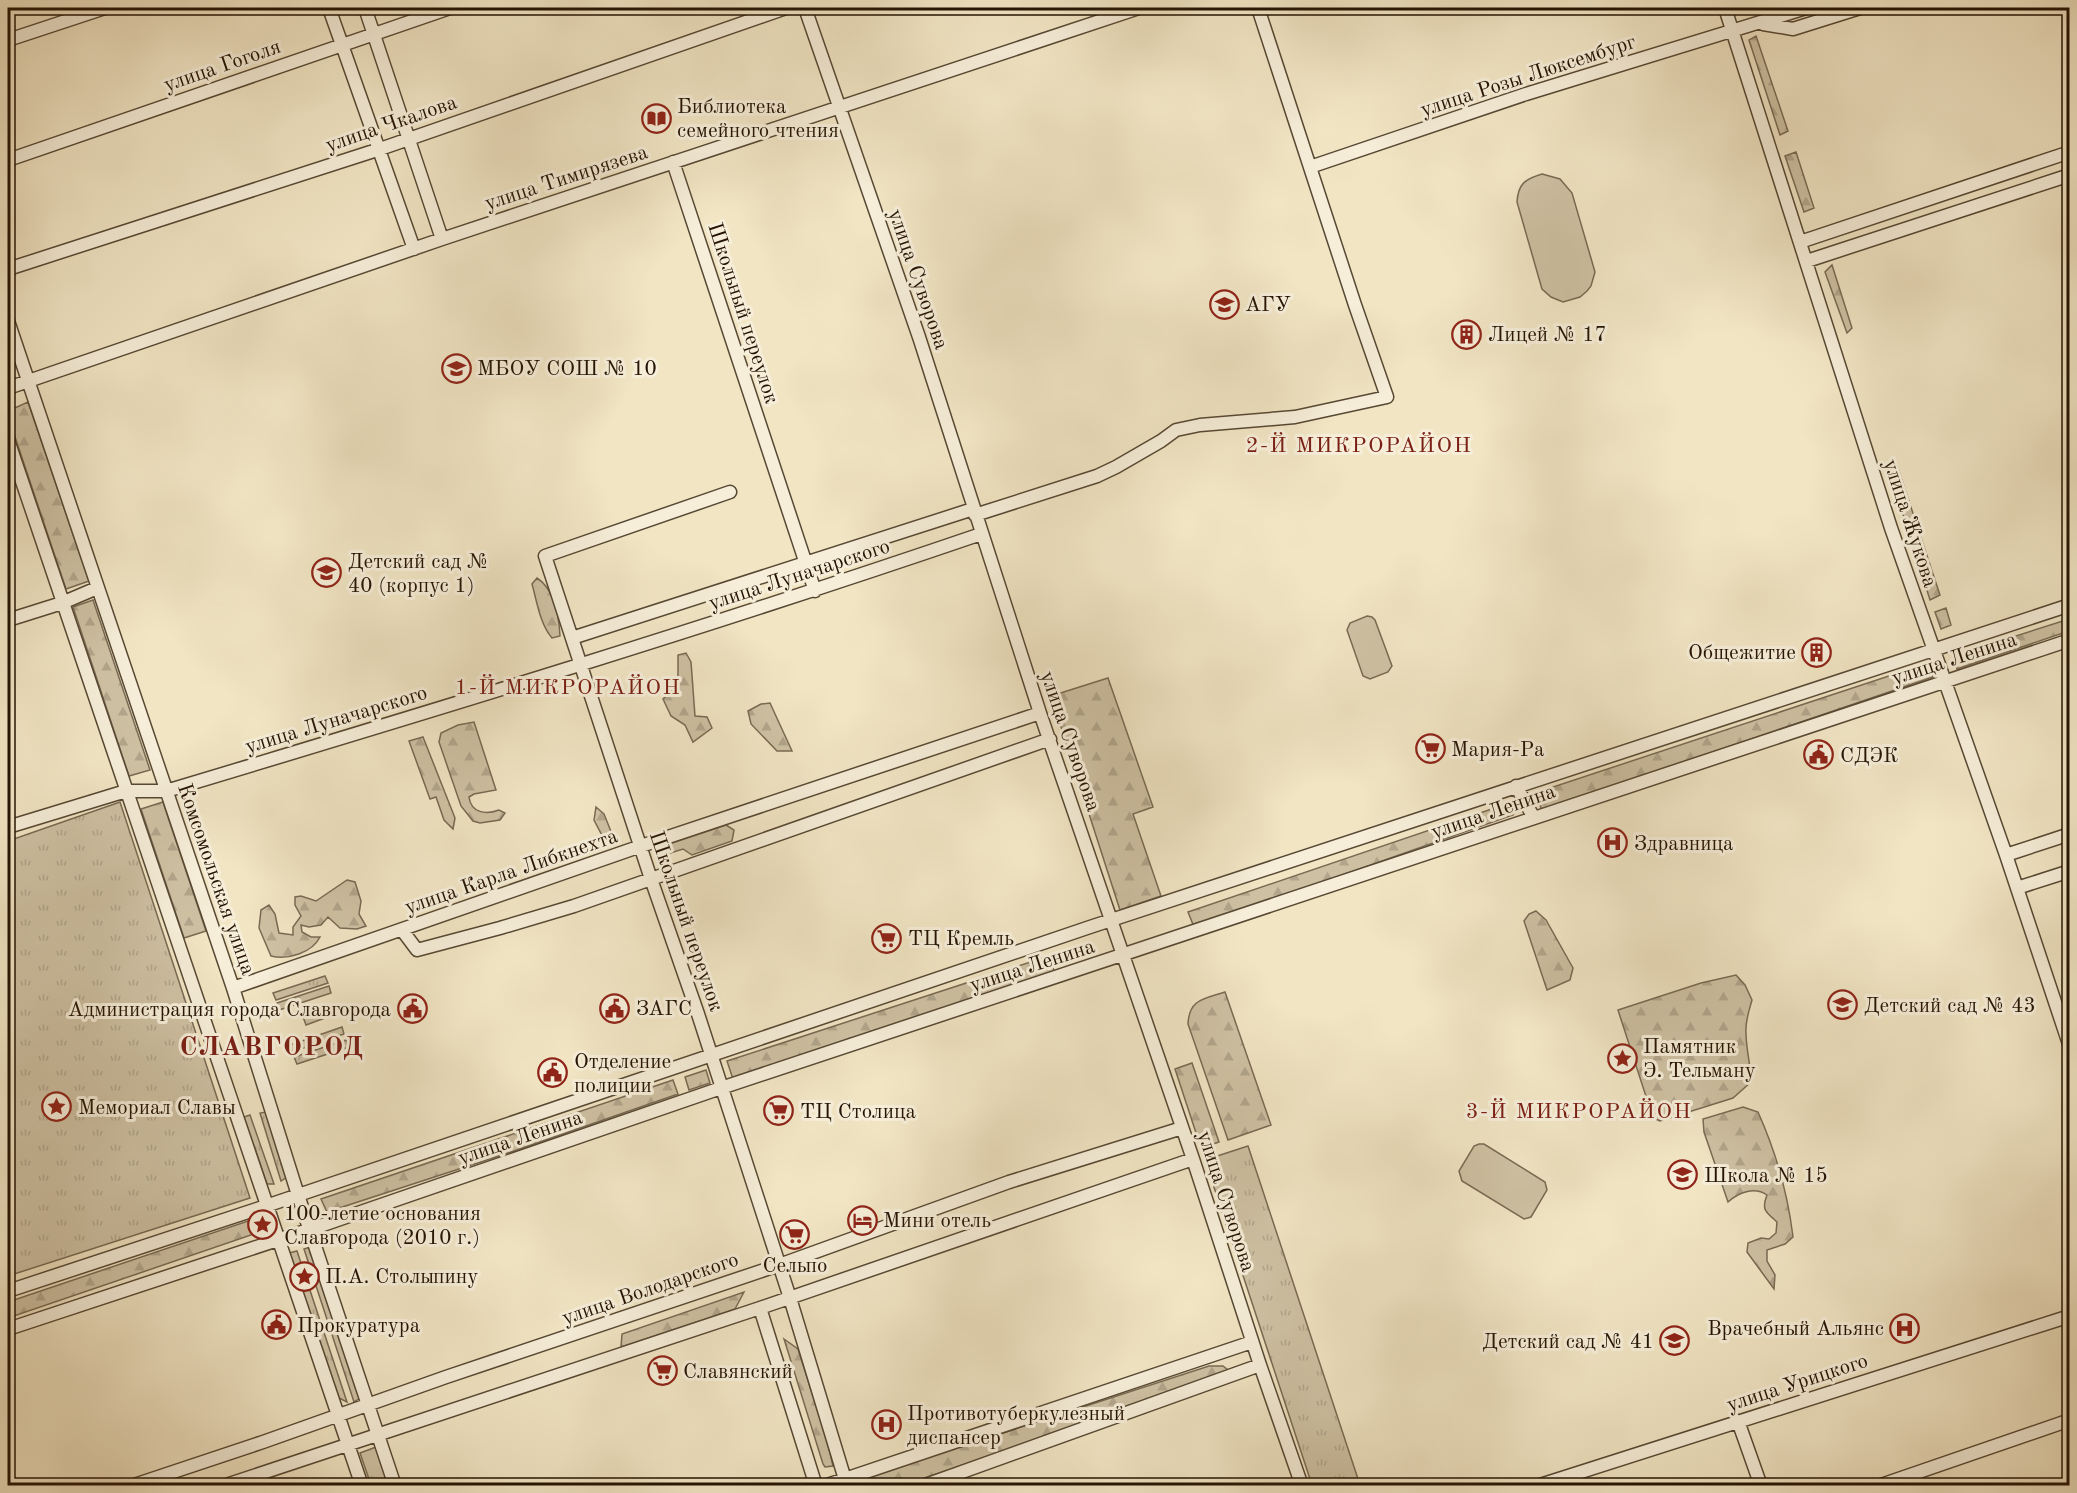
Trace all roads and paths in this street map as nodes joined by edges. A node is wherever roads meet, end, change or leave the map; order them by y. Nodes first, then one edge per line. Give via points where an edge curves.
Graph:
1 (105, 8) edge
2 (329, 8) edge
3 (365, 8) edge
4 (450, 8) edge
5 (786, 8) edge
6 (806, 8) edge
7 (1139, 8) edge
8 (1258, 8) edge
9 (1725, 8) edge
10 (1806, 8) edge
11 (1860, 8) edge
12 (1759, 23) junction
13 (1733, 31) junction
14 (374, 33) junction
15 (8, 39) edge
16 (342, 44) junction
17 (840, 107) junction
18 (408, 137) junction
19 (380, 149) junction
20 (2070, 152) edge
21 (8, 160) edge
22 (673, 162) junction
23 (1310, 167) junction
24 (2070, 175) edge
25 (442, 239) junction
26 (1800, 242) junction
27 (414, 249) junction
28 (1807, 261) junction
29 (8, 269) edge
30 (8, 321) edge
31 (28, 381) junction
32 (8, 388) edge
33 (8, 440) edge
34 (730, 492) dead end
35 (974, 512) junction
36 (981, 534) junction
37 (806, 563) junction
38 (97, 588) junction
39 (815, 591) junction
40 (62, 603) junction
41 (2070, 605) edge
42 (8, 620) edge
43 (572, 638) junction
44 (2070, 640) edge
45 (1933, 651) junction
46 (581, 665) junction
47 (1944, 682) junction
48 (1040, 713) junction
49 (1050, 739) junction
50 (1516, 786) junction
51 (126, 791) junction
52 (166, 791) junction
53 (1534, 818) junction
54 (8, 827) edge
55 (2070, 834) edge
56 (641, 846) junction
57 (2006, 855) junction
58 (2070, 871) edge
59 (651, 879) junction
60 (2017, 888) junction
61 (1111, 920) junction
62 (402, 930) junction
63 (1124, 955) junction
64 (233, 988) junction
65 (2070, 1047) edge
66 (711, 1056) junction
67 (722, 1088) junction
68 (1182, 1128) junction
69 (1193, 1159) junction
70 (298, 1195) junction
71 (267, 1206) junction
72 (310, 1230) junction
73 (279, 1240) junction
74 (779, 1265) junction
75 (8, 1291) edge
76 (790, 1298) junction
77 (760, 1308) junction
78 (2070, 1316) edge
79 (8, 1329) edge
80 (1252, 1342) junction
81 (1260, 1365) junction
82 (368, 1405) junction
83 (338, 1415) junction
84 (2070, 1420) edge
85 (1738, 1422) junction
86 (378, 1434) junction
87 (348, 1444) junction
88 (846, 1482) edge
89 (131, 1485) edge
90 (223, 1485) edge
91 (362, 1485) edge
92 (395, 1485) edge
93 (816, 1485) edge
94 (824, 1485) edge
95 (923, 1485) edge
96 (1302, 1485) edge
97 (1537, 1485) edge
98 (1761, 1485) edge
99 (1878, 1485) edge

1 - 15 street
2 - 16 street
3 - 14 street
4 - 14 street, улица Гоголя
5 - 18 street, улица Чкалова
6 - 17 street, улица Суворова
7 - 17 street, улица Тимирязева
8 - 23 street
9 - 13 street, улица Жукова
10 - 12 street, улица Розы Люксембург
11 - 12 street, улица Розы Люксембург via 1793,29
12 - 13 street, улица Розы Люксембург
13 - 23 street, улица Розы Люксембург via 1526,94
13 - 26 street, улица Жукова
14 - 16 street, улица Гоголя
14 - 18 street
16 - 19 street
16 - 21 street, улица Гоголя
17 - 22 street, улица Тимирязева
17 - 35 street, улица Суворова
18 - 19 street, улица Чкалова
18 - 25 street
19 - 27 street
19 - 29 street, улица Чкалова
20 - 26 street
22 - 25 street, улица Тимирязева
22 - 37 street, Школьный переулок
23 - 35 street, улица Луначарского via 1387,397 1295,417 1176,430 1097,476
24 - 28 street
25 - 27 street, улица Тимирязева
26 - 28 street, улица Жукова
27 - 31 street, улица Тимирязева
28 - 45 street, улица Жукова
30 - 31 street, Комсомольская улица
31 - 32 street, улица Тимирязева
31 - 38 street, Комсомольская улица
33 - 40 street
34 - 43 street, Школьный переулок via 545,556
35 - 36 street, улица Суворова
35 - 37 street, улица Луначарского
36 - 39 street, улица Луначарского
36 - 48 street, улица Суворова
37 - 39 street, Школьный переулок
37 - 43 street, улица Луначарского
38 - 40 street
38 - 52 street, Комсомольская улица
39 - 46 street, улица Луначарского
40 - 42 street
40 - 51 street
41 - 45 street, улица Ленина
43 - 46 street, Школьный переулок
44 - 47 street, улица Ленина
45 - 47 street, улица Жукова
45 - 50 street, улица Ленина
46 - 52 street, улица Луначарского
46 - 56 street, Школьный переулок
47 - 53 street, улица Ленина
47 - 57 street, улица Жукова
48 - 49 street, улица Суворова
48 - 56 street, улица Карла Либкнехта
49 - 59 street
49 - 61 street, улица Суворова
50 - 53 street
50 - 61 street, улица Ленина
51 - 52 street, улица Луначарского
51 - 54 street, улица Луначарского
51 - 71 street
52 - 64 street, Комсомольская улица
53 - 63 street, улица Ленина
55 - 57 street
56 - 59 street, Школьный переулок
56 - 62 street, улица Карла Либкнехта
57 - 60 street, улица Жукова
58 - 60 street
59 - 62 street via 500,928 417,950
59 - 66 street, Школьный переулок
60 - 65 street, улица Жукова
61 - 63 street, улица Суворова
61 - 66 street, улица Ленина
62 - 64 street, улица Карла Либкнехта
63 - 67 street, улица Ленина
63 - 68 street, улица Суворова
64 - 70 street, Комсомольская улица
66 - 67 street, Школьный переулок
66 - 70 street, улица Ленина
67 - 72 street, улица Ленина
67 - 74 street, Школьный переулок
68 - 69 street, улица Суворова
68 - 74 street, улица Володарского via 1009,1182
69 - 76 street
69 - 80 street, улица Суворова
70 - 71 street, улица Ленина
70 - 72 street, Комсомольская улица
71 - 73 street
71 - 75 street, улица Ленина
72 - 73 street, улица Ленина
72 - 82 street, Комсомольская улица
73 - 79 street, улица Ленина
73 - 83 street
74 - 76 street, Школьный переулок
74 - 82 street, улица Володарского
76 - 77 street
76 - 88 street, Школьный переулок
77 - 86 street
77 - 93 street
78 - 85 street, улица Урицкого
80 - 81 street, улица Суворова
80 - 88 street
81 - 95 street
81 - 96 street, улица Суворова
82 - 83 street, улица Володарского
82 - 86 street, Комсомольская улица
83 - 87 street
83 - 89 street, улица Володарского
84 - 99 street
85 - 97 street, улица Урицкого
85 - 98 street
86 - 87 street
86 - 92 street, Комсомольская улица
87 - 90 street
87 - 91 street
88 - 94 street

